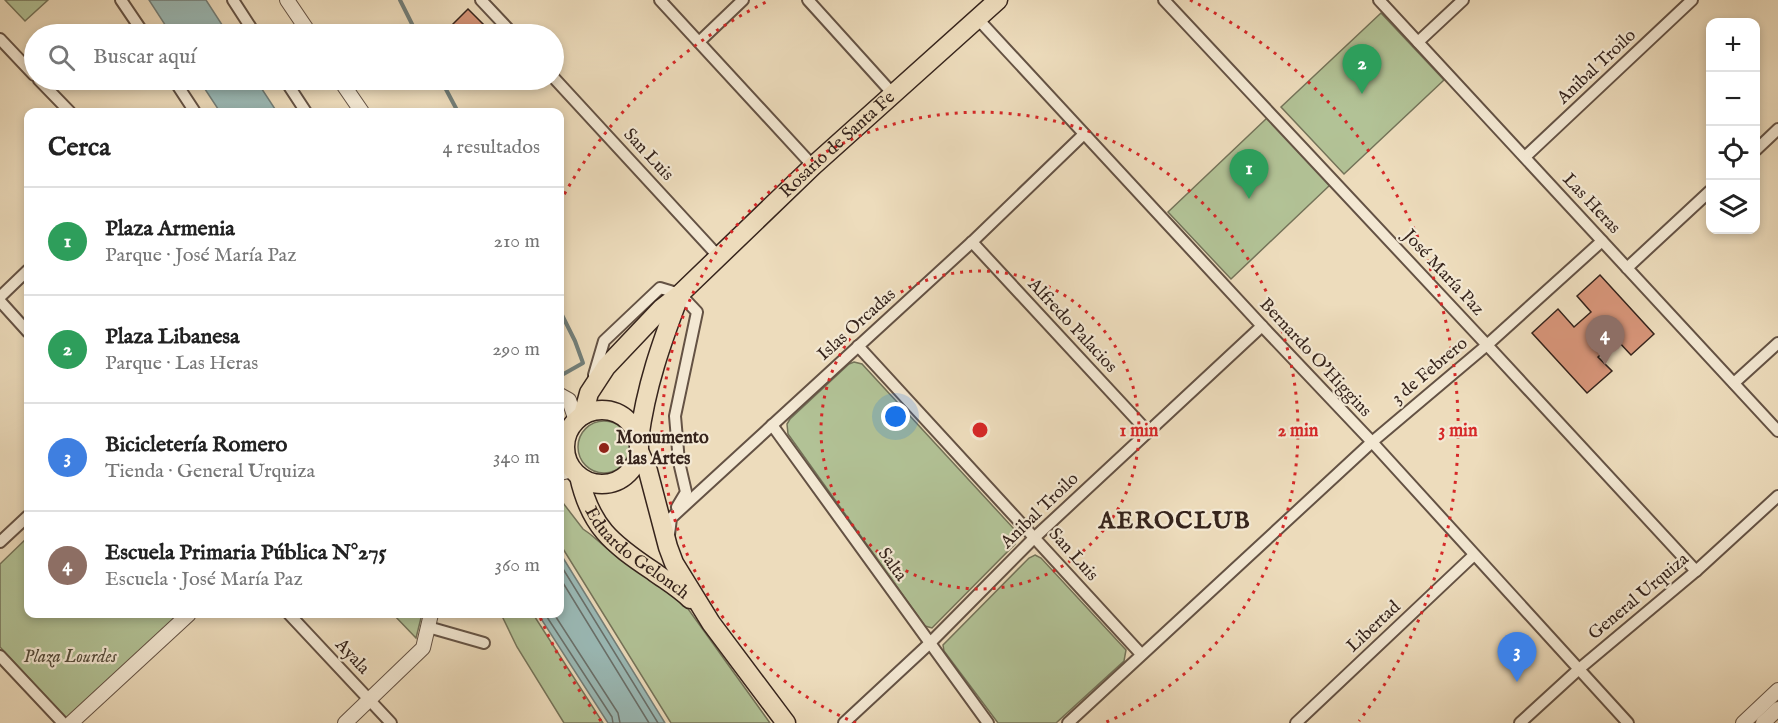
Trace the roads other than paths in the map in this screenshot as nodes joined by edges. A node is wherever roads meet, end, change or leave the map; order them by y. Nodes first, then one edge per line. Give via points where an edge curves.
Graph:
1 (121, 0) edge
2 (233, 0) edge
3 (288, 0) edge
4 (482, 0) edge
5 (660, 0) edge
6 (743, 0) edge
7 (808, 0) edge
8 (998, 0) edge
9 (1164, 0) edge
10 (1379, 0) edge
11 (1463, 0) edge
12 (1692, 0) edge
13 (977, 18) junction
14 (137, 24) edge
15 (249, 24) edge
16 (304, 24) edge
17 (504, 24) edge
18 (0, 39) edge
19 (699, 42) junction
20 (1418, 42) junction
21 (24, 64) edge
22 (564, 89) edge
23 (49, 90) edge
24 (181, 90) edge
25 (292, 90) edge
26 (347, 90) edge
27 (893, 94) junction
28 (66, 108) edge
29 (192, 108) edge
30 (303, 108) edge
31 (359, 108) edge
32 (1778, 129) edge
33 (1084, 134) junction
34 (1760, 145) edge
35 (1525, 157) junction
36 (813, 166) junction
37 (1706, 195) edge
38 (1602, 241) junction
39 (972, 242) junction
40 (718, 255) junction
41 (1627, 268) junction
42 (24, 274) edge
43 (680, 294) junction
44 (0, 297) edge
45 (0, 302) edge
46 (1262, 326) junction
47 (24, 328) edge
48 (1778, 343) edge
49 (1487, 345) junction
50 (858, 346) junction
51 (1734, 383) junction
52 (564, 398) edge
53 (573, 424) edge
54 (772, 425) junction
55 (1778, 431) edge
56 (1148, 432) junction
57 (1372, 442) junction
58 (639, 445) junction
59 (570, 473) edge
60 (1778, 496) edge
61 (671, 518) junction
62 (24, 520) edge
63 (1035, 538) junction
64 (0, 542) edge
65 (668, 547) junction
66 (1474, 555) junction
67 (1696, 571) junction
68 (185, 618) edge
69 (293, 618) edge
70 (430, 620) edge
71 (711, 623) junction
72 (484, 643) dead end
73 (929, 644) junction
74 (1141, 654) junction
75 (0, 656) edge
76 (1579, 669) junction
77 (1778, 690) edge
78 (370, 700) junction
79 (1778, 709) edge
80 (63, 723) edge
81 (71, 723) edge
82 (345, 723) edge
83 (391, 723) edge
84 (786, 723) edge
85 (844, 723) edge
86 (988, 723) edge
87 (1068, 723) edge
88 (1296, 723) edge
89 (1520, 723) edge
90 (1628, 723) edge
91 (1743, 723) edge
92 (1763, 723) edge

1 - 14 street
2 - 15 street
3 - 16 street
4 - 17 street
5 - 19 street
6 - 19 street
7 - 27 street
8 - 13 main road, Rosario de Santa Fe
9 - 49 street, José María Paz
10 - 20 street, Las Heras
11 - 20 street
12 - 35 street, Anibal Troilo
13 - 27 main road, Rosario de Santa Fe
13 - 33 street, Bernardo O'Higgins
18 - 21 street
19 - 36 street
20 - 35 street, Las Heras
22 - 40 street, San Luis
23 - 28 street
24 - 29 street
25 - 30 street
26 - 31 street
27 - 36 main road, Rosario de Santa Fe
32 - 34 street
33 - 39 street, Islas Orcadas
33 - 46 street, Bernardo O'Higgins
35 - 38 street, Las Heras
36 - 40 main road, Rosario de Santa Fe
37 - 41 street
38 - 41 street, Las Heras
38 - 49 street, 3 de Febrero
39 - 50 street, Islas Orcadas
39 - 56 street, Alfredo Palacios
40 - 43 main road, Rosario de Santa Fe
41 - 51 street, Las Heras
42 - 44 street
43 - 53 main road, Rosario de Santa Fe via 606,367
43 - 58 main road, Rosario de Santa Fe via 655,361 642,412
43 - 61 street via 697,312 675,416 686,492
45 - 47 street
46 - 56 street, Anibal Troilo
46 - 57 street, Bernardo O'Higgins
48 - 51 street
49 - 57 street, 3 de Febrero
49 - 67 street, José María Paz
50 - 54 street, Islas Orcadas
50 - 63 street, San Luis
51 - 55 street, Las Heras
52 - 53 street via 569,400
53 - 58 main road, Eduardo Gelonch via 600,410 617,413 631,424
53 - 59 main road, Eduardo Gelonch via 565,444
54 - 61 street, Islas Orcadas
54 - 73 street, Salta
56 - 63 street, Anibal Troilo
57 - 66 street, Bernardo O'Higgins
57 - 74 street, 3 de Febrero
58 - 59 main road, Eduardo Gelonch via 634,466 617,482 593,483
58 - 65 main road, Eduardo Gelonch
59 - 71 main road, Eduardo Gelonch via 604,533 687,596
60 - 67 street, General Urquiza
61 - 65 street
62 - 64 street
63 - 73 street, Anibal Troilo
63 - 74 street, San Luis
65 - 71 main road, Eduardo Gelonch
66 - 76 street, Bernardo O'Higgins
66 - 88 street, Libertad
67 - 76 street, General Urquiza
68 - 81 street
69 - 78 street, Ayala
70 - 72 street
70 - 78 street via 423,648
71 - 84 main road, Eduardo Gelonch
73 - 85 street, Anibal Troilo
73 - 86 street, Salta
74 - 87 street, 3 de Febrero
75 - 80 street
76 - 89 street, General Urquiza
76 - 90 street, Bernardo O'Higgins
77 - 91 street
78 - 82 street
78 - 83 street, Ayala
79 - 92 street

